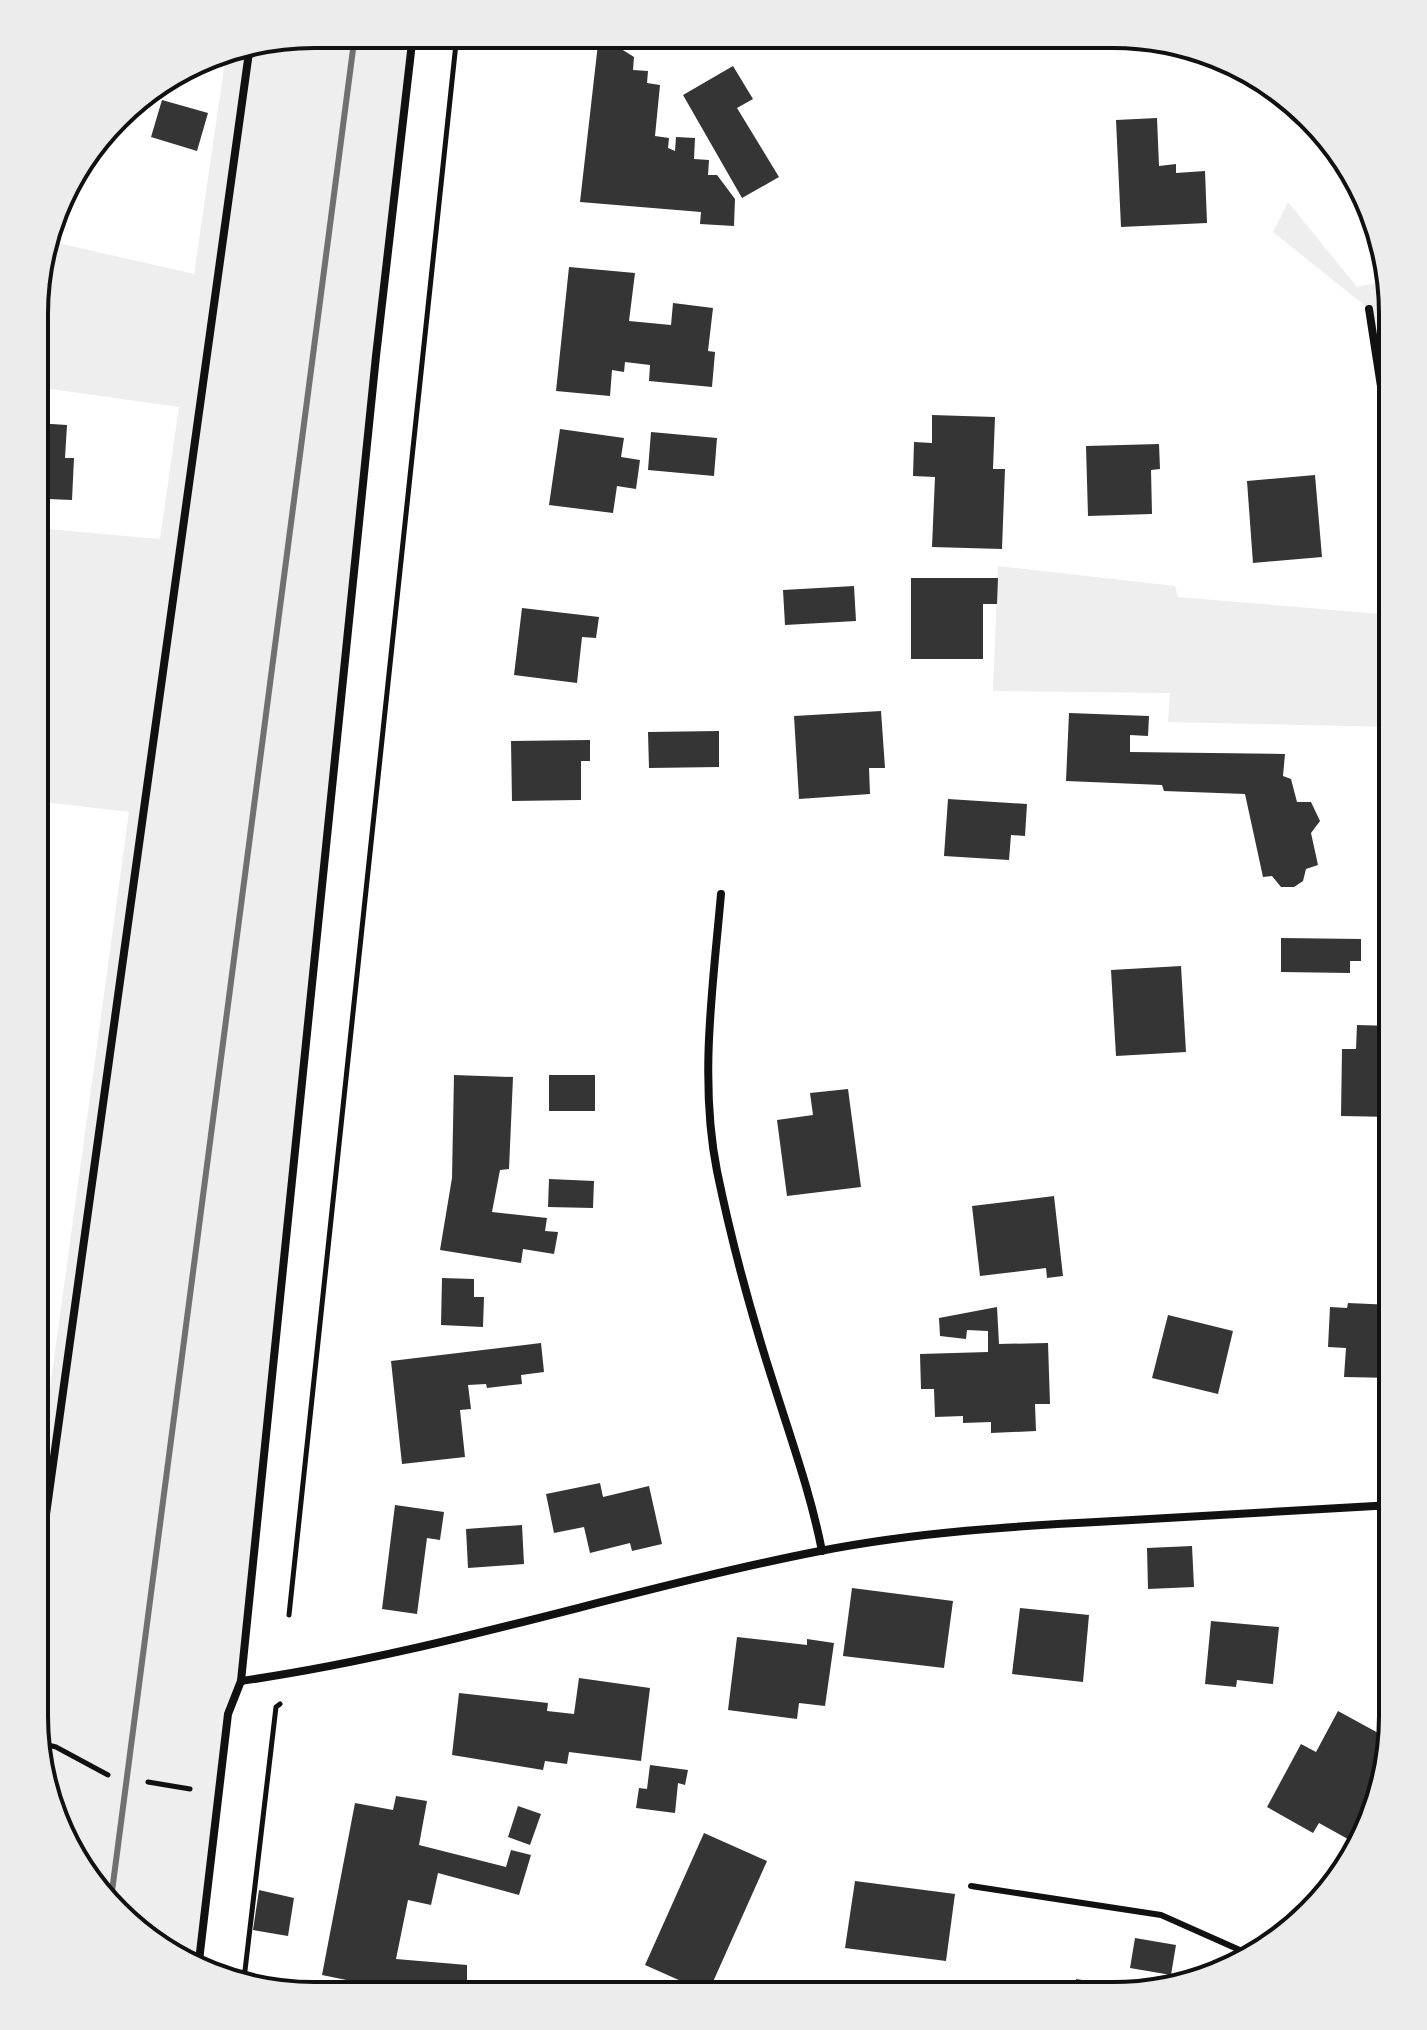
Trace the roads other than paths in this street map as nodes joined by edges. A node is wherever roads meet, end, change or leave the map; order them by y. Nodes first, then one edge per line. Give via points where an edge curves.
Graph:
1 (411, 48) edge
2 (248, 56) edge
3 (1369, 309) dead end
4 (1379, 373) edge
5 (721, 894) dead end
6 (48, 1500) edge
7 (1378, 1506) edge
8 (822, 1551) junction
9 (241, 1681) junction
10 (971, 1886) dead end
11 (1240, 1950) edge
12 (200, 1956) edge

1 - 9 street
2 - 6 street
3 - 4 street
5 - 8 street via 710,1012 709,1094 717,1169
7 - 8 street via 952,1530
8 - 9 street via 329,1669
9 - 12 street via 228,1714
10 - 11 lane via 1161,1915

